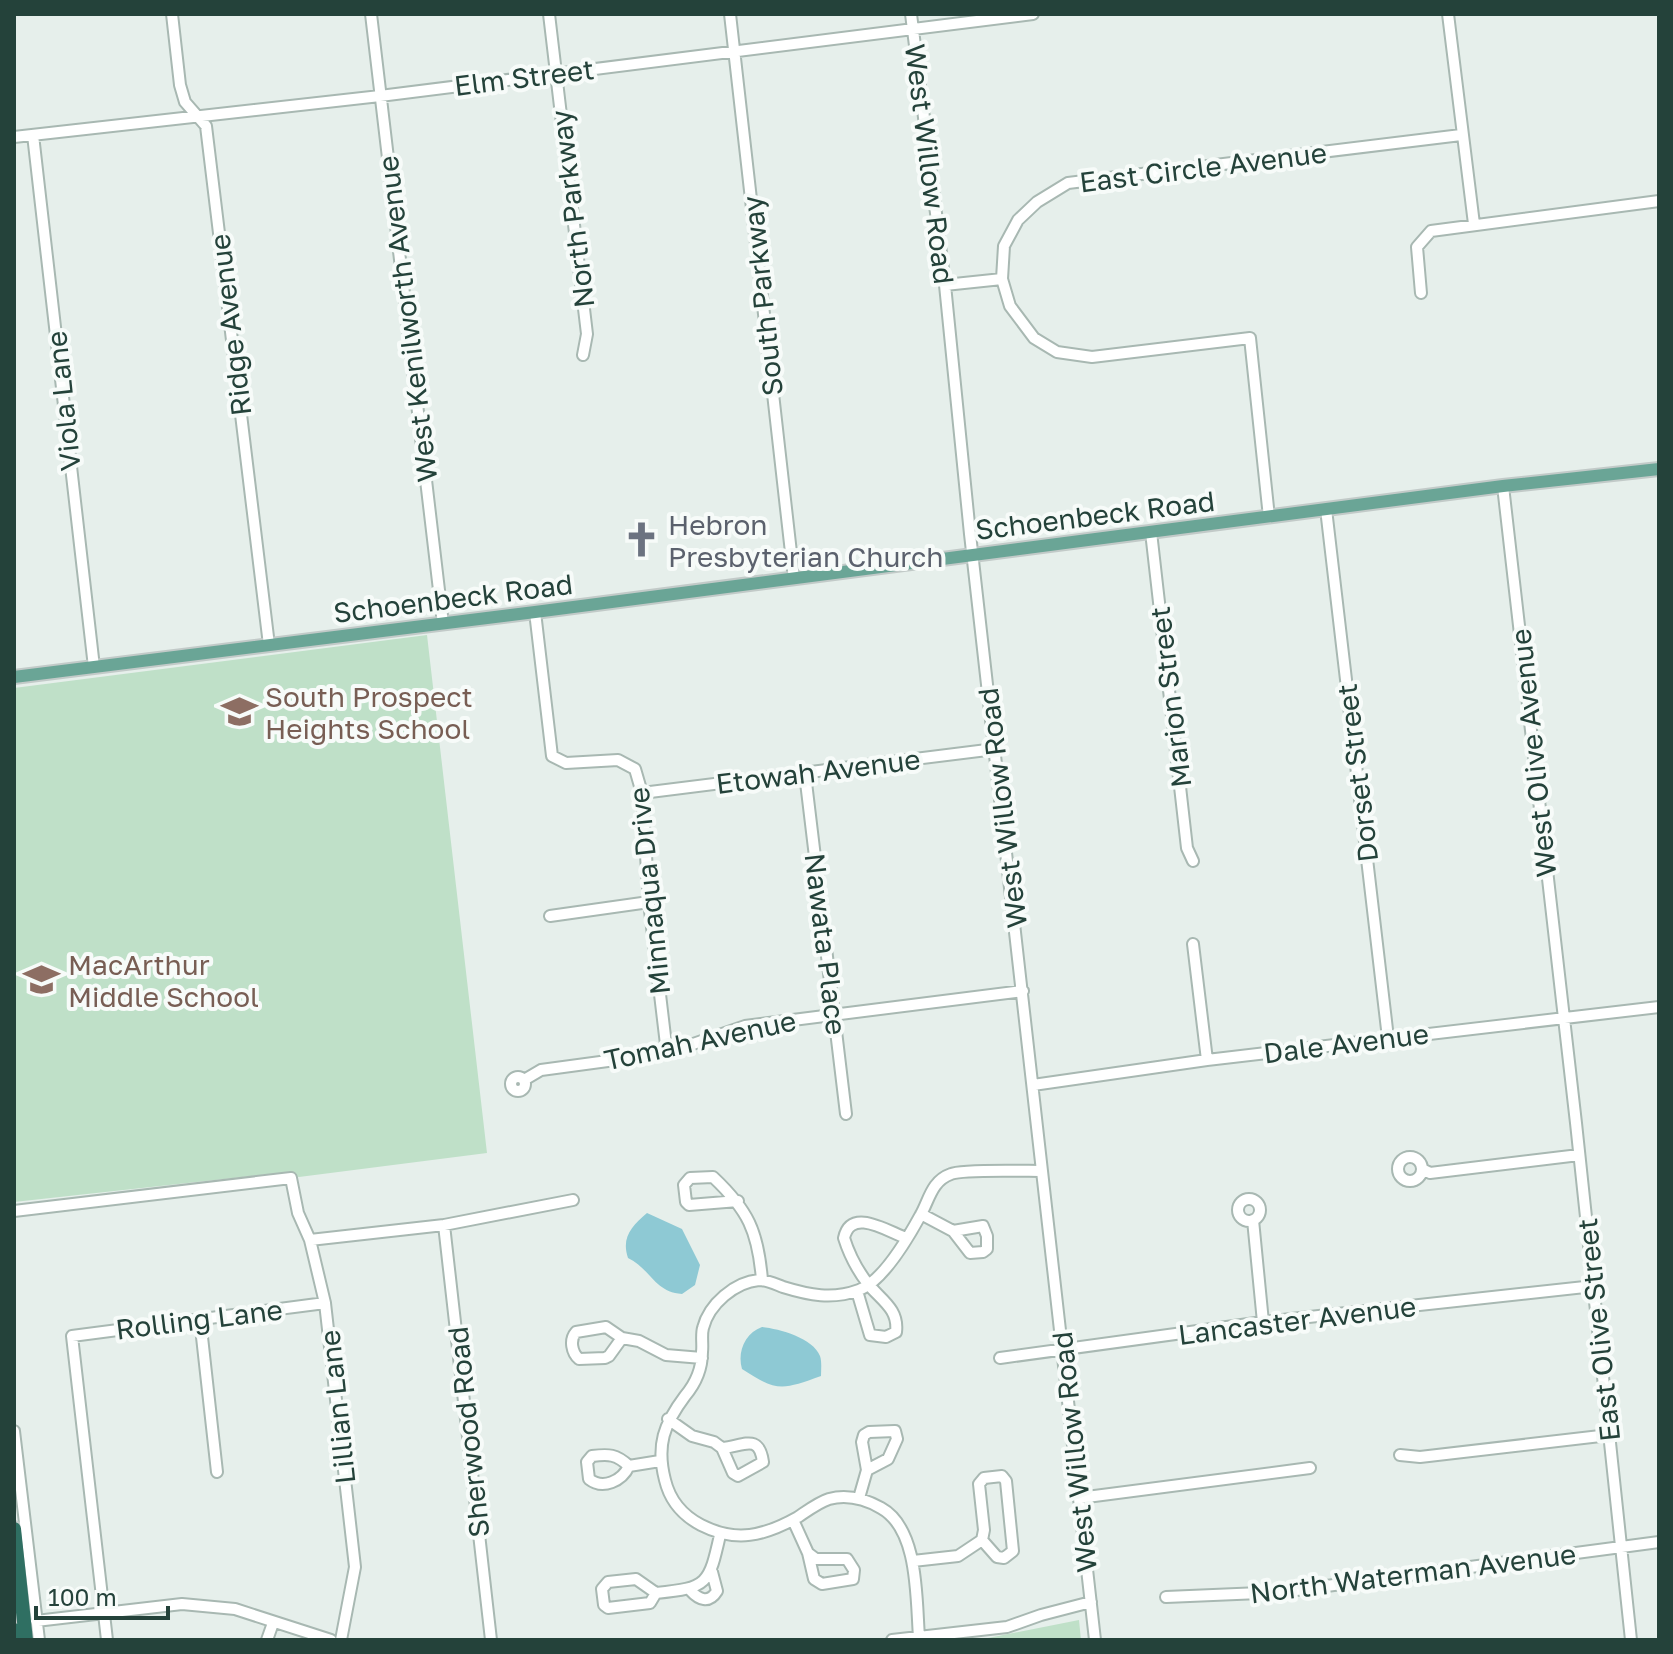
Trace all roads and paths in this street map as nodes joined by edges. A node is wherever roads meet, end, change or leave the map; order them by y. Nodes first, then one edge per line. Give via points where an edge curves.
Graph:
1 (172, 14) edge
2 (371, 14) edge
3 (549, 14) edge
4 (730, 14) edge
5 (911, 14) edge
6 (1033, 14) edge
7 (1448, 14) edge
8 (913, 29) junction
9 (734, 49) junction
10 (557, 73) junction
11 (380, 96) junction
12 (196, 115) junction
13 (33, 135) junction
14 (1461, 135) junction
15 (14, 137) edge
16 (1659, 201) edge
17 (1474, 224) junction
18 (1002, 279) junction
19 (945, 285) junction
20 (1421, 293) dead end
21 (583, 355) dead end
22 (1659, 469) edge
23 (1503, 486) junction
24 (1326, 509) junction
25 (1269, 517) junction
26 (1151, 532) junction
27 (973, 555) junction
28 (794, 579) junction
29 (535, 612) junction
30 (443, 624) junction
31 (269, 645) junction
32 (94, 667) junction
33 (14, 677) edge
34 (995, 749) junction
35 (805, 774) junction
36 (642, 793) junction
37 (1193, 861) dead end
38 (649, 902) junction
39 (550, 916) dead end
40 (1193, 944) dead end
41 (1023, 991) junction
42 (1659, 1007) edge
43 (834, 1014) junction
44 (1562, 1020) junction
45 (1388, 1038) junction
46 (667, 1053) junction
47 (1207, 1060) junction
48 (524, 1080) dead end
49 (1033, 1085) junction
50 (846, 1114) dead end
51 (1579, 1155) junction
52 (1422, 1169) dead end
53 (1041, 1171) junction
54 (573, 1200) dead end
55 (738, 1201) junction
56 (14, 1211) edge
57 (921, 1214) junction
58 (1253, 1220) dead end
59 (444, 1225) junction
60 (953, 1231) dead end
61 (906, 1238) junction
62 (310, 1240) junction
63 (762, 1280) junction
64 (868, 1284) junction
65 (1594, 1286) junction
66 (857, 1291) junction
67 (325, 1303) junction
68 (200, 1319) junction
69 (1263, 1322) junction
70 (622, 1338) junction
71 (1063, 1350) junction
72 (702, 1358) junction
73 (1000, 1358) dead end
74 (668, 1419) junction
75 (14, 1431) edge
76 (1609, 1435) junction
77 (722, 1448) dead end
78 (1400, 1455) dead end
79 (660, 1461) junction
80 (629, 1466) dead end
81 (1310, 1468) dead end
82 (867, 1470) dead end
83 (217, 1472) dead end
84 (859, 1498) junction
85 (1079, 1498) junction
86 (793, 1520) junction
87 (14, 1529) edge
88 (720, 1535) junction
89 (982, 1540) junction
90 (1659, 1542) edge
91 (1622, 1548) junction
92 (808, 1553) junction
93 (913, 1561) junction
94 (712, 1572) junction
95 (690, 1590) junction
96 (656, 1593) junction
97 (1166, 1597) dead end
98 (1091, 1602) junction
99 (103, 1613) junction
100 (36, 1621) junction
101 (273, 1623) junction
102 (14, 1630) edge
103 (919, 1637) junction
104 (15, 1640) edge
105 (26, 1640) edge
106 (39, 1640) edge
107 (107, 1640) edge
108 (267, 1640) edge
109 (331, 1640) edge
110 (341, 1640) edge
111 (491, 1640) edge
112 (892, 1640) edge
113 (1095, 1640) edge
114 (1631, 1640) edge

1 - 12 street, Ridge Avenue via 180,85
2 - 11 street, West Kenilworth Avenue
3 - 10 street, North Parkway
4 - 9 street, South Parkway
5 - 8 street, West Willow Road
6 - 8 street, Elm Street
7 - 14 street
8 - 9 street, Elm Street
8 - 19 street, West Willow Road
9 - 10 street, Elm Street
9 - 28 street, South Parkway
10 - 11 street, Elm Street
10 - 21 street, North Parkway via 587,334
11 - 12 street, Elm Street
11 - 30 street, West Kenilworth Avenue
12 - 13 street, Elm Street
12 - 31 street, Ridge Avenue via 206,126
13 - 15 street, Elm Street
13 - 32 street, Viola Lane
14 - 17 street
14 - 18 street, East Circle Avenue via 1068,183 1018,220 1004,246
16 - 17 street
17 - 20 street via 1431,231 1417,247
18 - 19 street
18 - 25 street via 1010,306 1034,338 1057,352 1092,357 1250,338
19 - 27 street, West Willow Road
22 - 23 main road, Schoenbeck Road
23 - 24 main road, Schoenbeck Road
23 - 44 street, West Olive Avenue
24 - 25 main road, Schoenbeck Road
24 - 45 street, Dorset Street
25 - 26 main road, Schoenbeck Road
26 - 27 main road, Schoenbeck Road
26 - 37 street, Marion Street via 1187,848
27 - 28 main road, Schoenbeck Road
27 - 34 street, West Willow Road
28 - 29 main road, Schoenbeck Road
29 - 30 main road, Schoenbeck Road
29 - 36 street, Minnaqua Drive via 552,756 566,763 618,760 635,769
30 - 31 main road, Schoenbeck Road
31 - 32 main road, Schoenbeck Road
32 - 33 main road, Schoenbeck Road
34 - 35 street, Etowah Avenue
34 - 41 street, West Willow Road
35 - 36 street, Etowah Avenue
35 - 43 street, Nawata Place
36 - 38 street, Minnaqua Drive
38 - 39 street
38 - 46 street, Minnaqua Drive
40 - 47 street
41 - 43 street, Tomah Avenue
41 - 49 street, West Willow Road
42 - 44 street, Dale Avenue
43 - 46 street, Tomah Avenue via 745,1026
43 - 50 street, Nawata Place
44 - 45 street, Dale Avenue
44 - 51 street, East Olive Street
45 - 47 street, Dale Avenue
46 - 48 street, Tomah Avenue via 541,1070
47 - 49 street, Dale Avenue
49 - 53 street, West Willow Road
51 - 52 street via 1430,1173
51 - 65 street, East Olive Street
53 - 57 street via 951,1173 932,1188
53 - 71 street, West Willow Road
54 - 59 street
55 - 55 street via 713,1177 690,1178 684,1185 689,1205
55 - 63 street via 758,1244
56 - 62 street, Lillian Lane via 291,1178
57 - 60 street
57 - 61 street
58 - 69 street
59 - 62 street
59 - 111 street, Sherwood Road
61 - 64 street
61 - 64 street via 862,1222 847,1228 846,1246
62 - 67 street, Lillian Lane
63 - 66 street via 806,1295
63 - 72 street via 737,1285 718,1303 703,1327
64 - 66 street
64 - 66 street via 896,1318 896,1332 870,1335
65 - 69 street, Lancaster Avenue
65 - 76 street, East Olive Street
67 - 68 street, Rolling Lane
67 - 110 street, Lillian Lane via 355,1567
68 - 83 street
68 - 99 street, Rolling Lane via 72,1336
69 - 71 street, Lancaster Avenue
70 - 70 street via 606,1327 580,1330 573,1335 574,1353 579,1359 605,1358
70 - 72 street via 666,1355
71 - 73 street, Lancaster Avenue
71 - 85 street, West Willow Road
72 - 74 street via 696,1383
74 - 77 street
74 - 79 street
75 - 100 street
76 - 78 street
76 - 91 street, East Olive Street
79 - 80 street
79 - 88 street via 669,1496 690,1519
81 - 85 street
82 - 84 street
84 - 86 street via 828,1499
84 - 93 street via 885,1510 905,1535
85 - 98 street, West Willow Road
86 - 88 street via 743,1537
86 - 92 street
87 - 105 highway
88 - 94 street
89 - 89 street via 997,1557 1013,1551 1002,1476 984,1478 979,1484
89 - 93 street via 958,1556
90 - 91 street, North Waterman Avenue
91 - 97 street, North Waterman Avenue via 1281,1592
91 - 114 street, East Olive Street
92 - 92 street via 817,1582 853,1579 847,1559 816,1559
93 - 103 street
94 - 95 street
94 - 95 street via 717,1591 713,1597 702,1599
95 - 96 street
96 - 96 street via 636,1579 608,1582 602,1589 608,1608 650,1603
98 - 103 street via 1007,1627
98 - 113 street, West Willow Road
99 - 100 street
99 - 101 street via 182,1604 235,1609
99 - 107 street
100 - 106 street
101 - 108 street
101 - 109 street
102 - 104 highway
103 - 112 street

